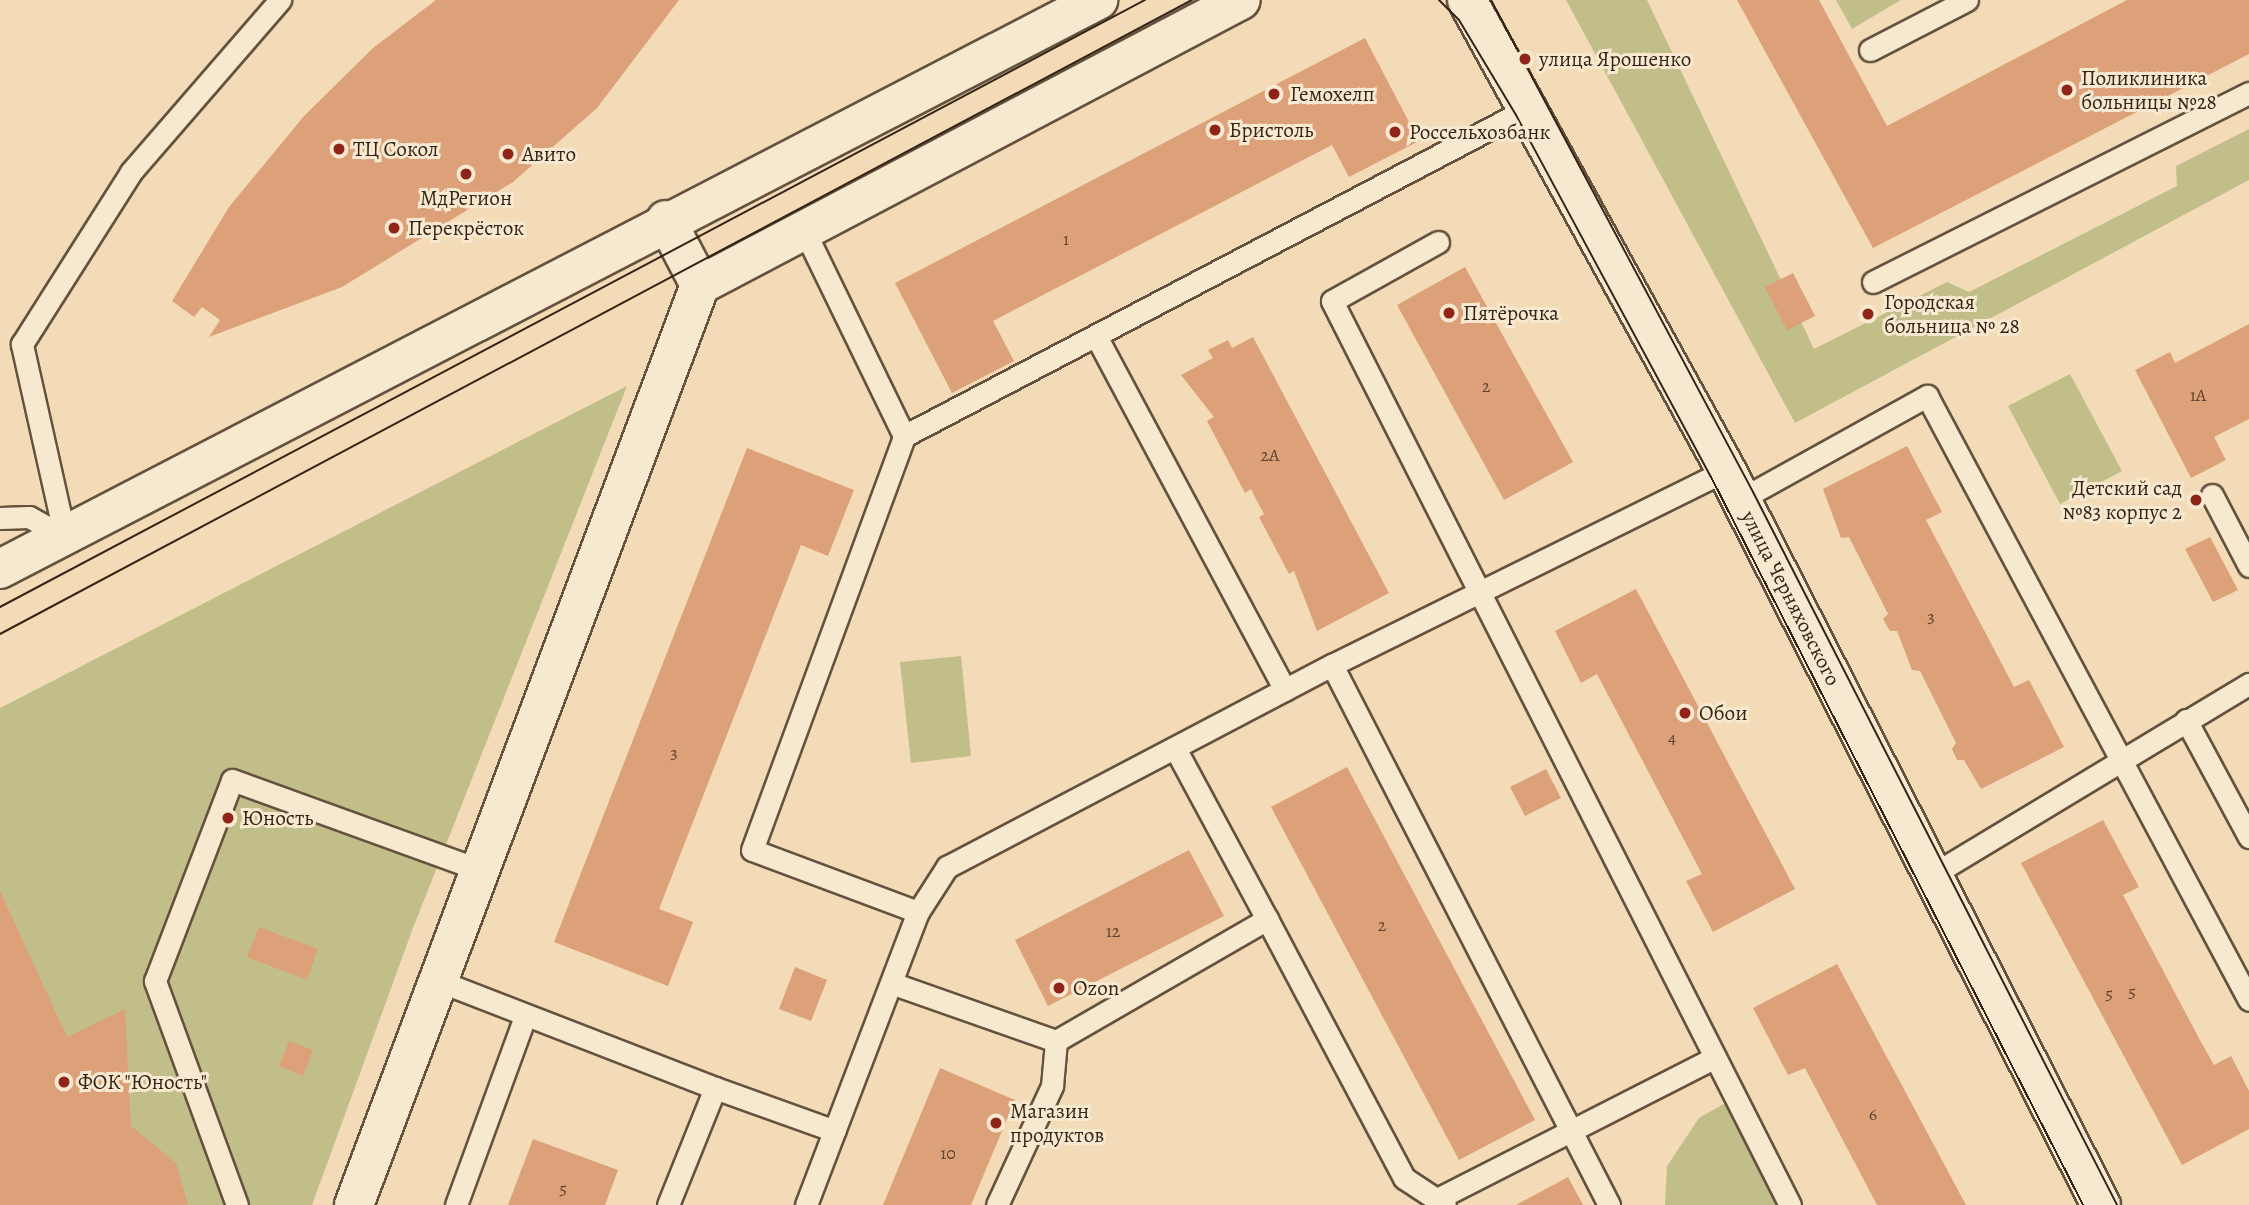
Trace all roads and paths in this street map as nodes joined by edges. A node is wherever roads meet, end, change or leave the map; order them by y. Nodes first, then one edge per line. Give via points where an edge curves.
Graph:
1 (280, 0) edge
2 (1241, 0) edge
3 (1467, 0) edge
4 (1967, 0) edge
5 (1076, 5) edge
6 (1870, 50) dead end
7 (2249, 93) edge
8 (1529, 108) junction
9 (666, 220) junction
10 (804, 230) junction
11 (1438, 242) dead end
12 (1873, 282) dead end
13 (700, 285) junction
14 (1097, 337) junction
15 (904, 436) junction
16 (1733, 485) junction
17 (2212, 495) dead end
18 (0, 518) edge
19 (65, 537) junction
20 (2249, 566) edge
21 (0, 569) edge
22 (1476, 592) junction
23 (1332, 665) junction
24 (2249, 684) edge
25 (1285, 690) junction
26 (2186, 720) junction
27 (1176, 750) junction
28 (2121, 759) junction
29 (2249, 838) edge
30 (478, 869) junction
31 (1932, 875) junction
32 (918, 912) junction
33 (1267, 919) junction
34 (434, 979) junction
35 (894, 984) junction
36 (2249, 1000) edge
37 (525, 1016) junction
38 (1056, 1041) junction
39 (1712, 1059) junction
40 (715, 1088) junction
41 (1569, 1128) junction
42 (835, 1131) junction
43 (1443, 1201) edge
44 (237, 1205) edge
45 (354, 1205) edge
46 (456, 1205) edge
47 (668, 1205) edge
48 (806, 1205) edge
49 (997, 1205) edge
50 (1609, 1205) edge
51 (1790, 1205) edge
52 (2101, 1205) edge

1 - 19 lane via 131,172 22,344
2 - 10 street
3 - 8 street, улица Черняховского
4 - 6 lane
5 - 9 street
7 - 12 lane
8 - 14 lane
8 - 16 street, улица Черняховского
9 - 13 street
9 - 19 street
10 - 13 street
10 - 15 lane
11 - 22 lane via 1332,301
13 - 30 street
14 - 15 lane
14 - 25 lane
15 - 32 lane via 752,850
16 - 22 lane
16 - 28 lane via 1927,396
16 - 31 street, улица Черняховского
17 - 20 lane
18 - 19 lane via 29,517
19 - 21 street
22 - 23 lane
22 - 39 lane
23 - 25 lane
23 - 41 lane
24 - 26 lane
25 - 27 lane
26 - 28 lane
26 - 29 lane
27 - 32 lane via 947,867
27 - 33 lane
28 - 31 lane
28 - 36 lane
30 - 34 street
30 - 44 lane via 232,780 155,981
31 - 52 street, улица Черняховского
32 - 35 lane
33 - 38 lane
33 - 43 lane via 1404,1178
34 - 37 lane
34 - 45 street
35 - 38 lane
35 - 42 lane
37 - 40 lane
37 - 46 lane
38 - 49 lane via 1052,1086
39 - 41 lane
39 - 51 lane
40 - 42 lane
40 - 47 lane
41 - 43 lane
41 - 50 lane
42 - 48 lane

